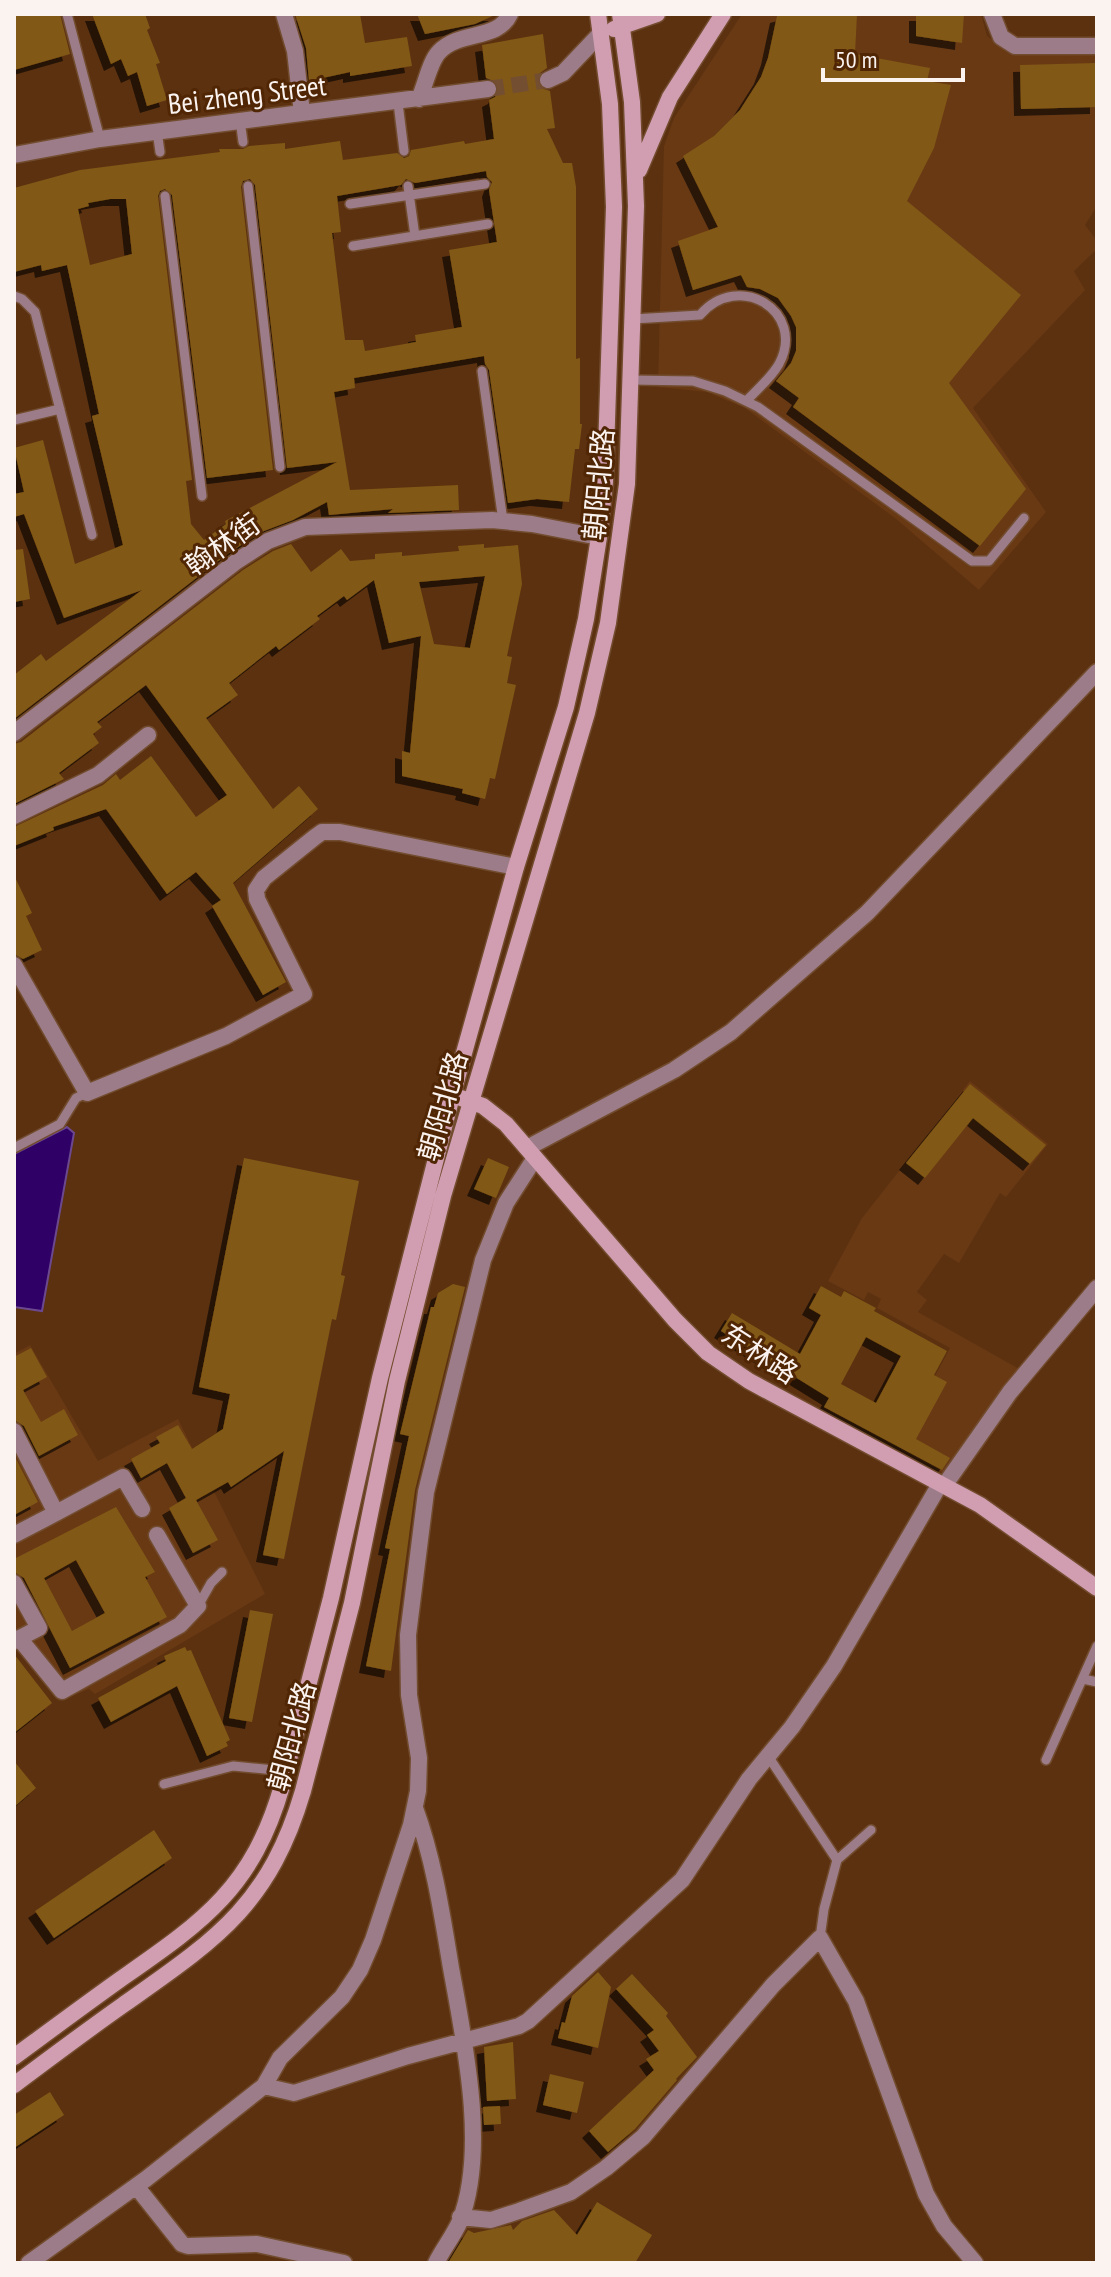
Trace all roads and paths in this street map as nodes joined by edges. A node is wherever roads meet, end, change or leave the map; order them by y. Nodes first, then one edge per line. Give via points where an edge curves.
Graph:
1 (67, 14) edge
2 (284, 14) edge
3 (510, 14) edge
4 (598, 14) edge
5 (657, 14) edge
6 (723, 14) edge
7 (992, 14) edge
8 (620, 18) edge
9 (601, 33) junction
10 (1097, 46) edge
11 (548, 80) tunnel mouth
12 (488, 89) tunnel mouth
13 (419, 99) junction
14 (398, 103) junction
15 (302, 113) junction
16 (240, 120) junction
17 (157, 131) junction
18 (100, 139) junction
19 (243, 142) dead end
20 (15, 149) edge
21 (404, 151) dead end
22 (160, 152) dead end
23 (635, 183) junction
24 (485, 184) dead end
25 (248, 186) dead end
26 (408, 191) junction
27 (165, 196) dead end
28 (350, 204) dead end
29 (488, 224) dead end
30 (415, 236) junction
31 (353, 246) dead end
32 (14, 296) edge
33 (633, 319) junction
34 (482, 371) dead end
35 (631, 380) junction
36 (746, 401) junction
37 (60, 409) junction
38 (14, 420) edge
39 (280, 467) dead end
40 (202, 496) dead end
41 (1024, 518) dead end
42 (503, 521) junction
43 (92, 535) dead end
44 (599, 537) junction
45 (1097, 672) edge
46 (14, 733) edge
47 (148, 735) dead end
48 (14, 816) edge
49 (516, 867) junction
50 (14, 965) edge
51 (87, 1093) junction
52 (452, 1096) junction
53 (470, 1100) junction
54 (14, 1148) edge
55 (531, 1153) junction
56 (1097, 1288) edge
57 (14, 1431) edge
58 (942, 1485) junction
59 (142, 1509) dead end
60 (56, 1513) junction
61 (14, 1535) edge
62 (157, 1535) dead end
63 (222, 1572) dead end
64 (14, 1583) edge
65 (1097, 1588) edge
66 (198, 1606) junction
67 (17, 1639) edge
68 (1097, 1646) edge
69 (1083, 1679) junction
70 (1097, 1682) edge
71 (768, 1756) junction
72 (1046, 1760) dead end
73 (285, 1771) junction
74 (164, 1784) dead end
75 (415, 1808) junction
76 (871, 1830) dead end
77 (837, 1860) junction
78 (820, 1938) junction
79 (464, 2041) junction
80 (14, 2057) edge
81 (14, 2085) edge
82 (264, 2086) junction
83 (136, 2186) junction
84 (460, 2217) junction
85 (29, 2263) edge
86 (344, 2263) edge
87 (436, 2263) edge
88 (975, 2263) edge

1 - 18 lane
2 - 15 street via 295,51
3 - 13 street via 499,29 461,38 439,51
4 - 9 main road, 朝阳北路
5 - 8 main road
6 - 23 main road via 670,97
7 - 10 street via 1001,37 1015,46
8 - 9 main road
8 - 23 main road, 朝阳北路 via 632,102
9 - 11 street via 563,73
9 - 44 main road, 朝阳北路 via 614,207 608,436
12 - 13 street, Bei zheng Street
13 - 14 street, Bei zheng Street
14 - 15 street, Bei zheng Street
14 - 21 lane
15 - 16 street, Bei zheng Street
16 - 17 street, Bei zheng Street
16 - 19 lane
17 - 18 street, Bei zheng Street
17 - 22 lane
18 - 20 street, Bei zheng Street
23 - 33 main road, 朝阳北路
24 - 26 lane
25 - 39 lane
26 - 28 lane
26 - 30 lane
27 - 40 lane
29 - 30 lane
30 - 31 lane
32 - 37 lane via 35,312
33 - 35 main road, 朝阳北路
33 - 36 lane via 700,315 730,296 765,303 782,325 783,353
34 - 42 lane
35 - 36 lane via 693,381
35 - 53 main road, 朝阳北路 via 627,484 608,623 587,713
36 - 41 lane via 972,561 989,561
37 - 38 lane
37 - 43 lane
42 - 44 street, 翰林街
42 - 46 street, 翰林街 via 305,527 279,535 237,561
44 - 49 main road, 朝阳北路 via 566,707
45 - 55 street via 867,913 731,1032
47 - 48 street via 98,775
49 - 51 street via 322,832 256,890 304,994 226,1036
49 - 52 main road, 朝阳北路
50 - 51 street
51 - 54 lane via 76,1098 60,1124
52 - 53 main road, 东林路
52 - 73 main road, 朝阳北路
53 - 55 main road, 东林路 via 496,1114
53 - 81 main road, 朝阳北路 via 397,1381 352,1603 287,1839 262,1885 221,1933
55 - 58 main road, 东林路 via 708,1353 749,1381
55 - 75 street via 483,1260 426,1492 408,1635 409,1695 419,1758
56 - 58 street via 1010,1392
57 - 60 street
58 - 65 main road, 东林路 via 980,1505
58 - 71 street via 834,1666
59 - 60 street via 123,1477
60 - 61 street
62 - 66 street
63 - 66 lane
64 - 67 street via 39,1628
66 - 67 street via 180,1625 62,1691
68 - 69 lane
69 - 70 lane
69 - 72 lane
71 - 77 lane
71 - 79 street via 682,1880 622,1937 528,2021
73 - 74 lane via 233,1766
73 - 80 main road, 朝阳北路 via 267,1830 219,1903 181,1937
75 - 79 street via 431,1852
75 - 82 street via 360,1970 342,1997 280,2058
76 - 77 lane
77 - 78 lane
78 - 84 street via 652,2126 606,2168 571,2192 519,2211 491,2220
78 - 88 street via 856,2001 926,2194
79 - 82 street via 294,2093
79 - 84 street via 472,2116 470,2169
82 - 83 street
83 - 85 street
83 - 86 street via 182,2244 257,2244
84 - 87 street

